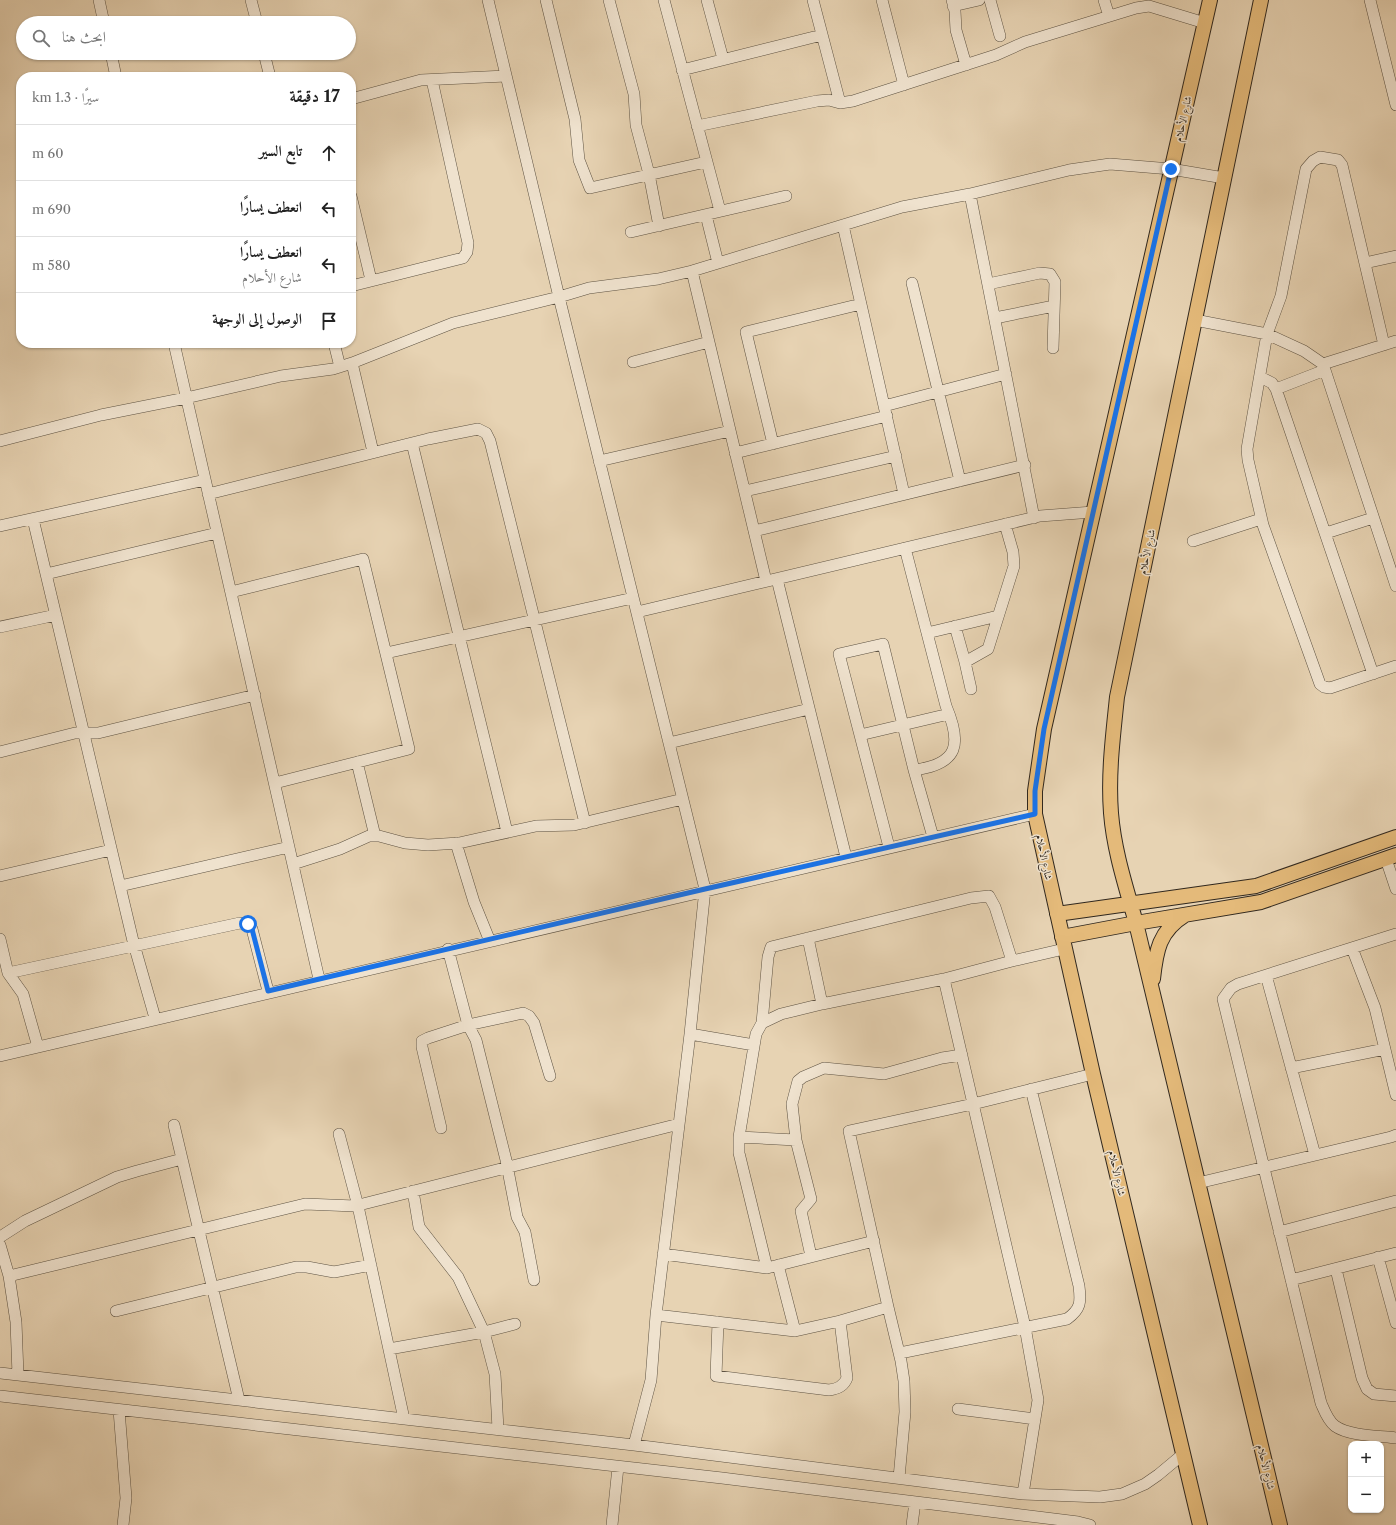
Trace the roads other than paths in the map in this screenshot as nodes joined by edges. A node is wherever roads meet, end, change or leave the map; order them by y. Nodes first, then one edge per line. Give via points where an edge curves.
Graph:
1 (99, 0) edge
2 (251, 0) edge
3 (488, 0) edge
4 (546, 0) edge
5 (609, 0) edge
6 (664, 0) edge
7 (707, 0) edge
8 (813, 0) edge
9 (882, 0) edge
10 (979, 0) edge
11 (990, 0) edge
12 (1104, 0) edge
13 (1210, 0) edge
14 (1262, 0) edge
15 (1370, 0) edge
16 (952, 3) edge
17 (1150, 3) edge
18 (102, 16) edge
19 (255, 16) edge
20 (1109, 16) junction
21 (1204, 23) junction
22 (822, 34) junction
23 (1000, 36) dead end
24 (723, 59) junction
25 (112, 60) edge
26 (266, 60) edge
27 (966, 65) junction
28 (682, 70) junction
29 (115, 72) edge
30 (269, 72) edge
31 (506, 76) junction
32 (432, 80) junction
33 (904, 85) junction
34 (356, 98) edge
35 (840, 103) junction
36 (1396, 105) edge
37 (696, 126) junction
38 (706, 162) junction
39 (1171, 169) junction
40 (649, 174) junction
41 (1224, 178) junction
42 (970, 194) junction
43 (786, 196) dead end
44 (720, 211) junction
45 (706, 215) junction
46 (356, 217) edge
47 (843, 225) junction
48 (659, 226) junction
49 (631, 232) dead end
50 (1396, 256) edge
51 (1365, 263) junction
52 (718, 264) junction
53 (692, 271) junction
54 (371, 280) junction
55 (912, 283) dead end
56 (356, 284) edge
57 (988, 284) junction
58 (559, 297) junction
59 (861, 304) junction
60 (1054, 306) junction
61 (995, 318) junction
62 (1195, 320) junction
63 (1267, 334) junction
64 (1396, 341) edge
65 (709, 342) junction
66 (1384, 345) junction
67 (175, 348) edge
68 (335, 348) edge
69 (1053, 348) dead end
70 (633, 362) dead end
71 (352, 363) junction
72 (340, 367) junction
73 (1324, 367) junction
74 (1006, 374) junction
75 (1260, 377) junction
76 (1276, 388) junction
77 (939, 392) junction
78 (186, 398) junction
79 (885, 411) junction
80 (730, 431) junction
81 (0, 441) edge
82 (412, 443) junction
83 (773, 444) junction
84 (373, 452) junction
85 (736, 453) junction
86 (896, 456) junction
87 (599, 461) junction
88 (1025, 465) junction
89 (205, 480) junction
90 (960, 481) junction
91 (745, 492) junction
92 (208, 494) junction
93 (904, 494) junction
94 (1094, 512) junction
95 (1034, 518) junction
96 (1373, 518) junction
97 (33, 519) junction
98 (1262, 519) junction
99 (1005, 524) junction
100 (0, 526) edge
101 (754, 531) junction
102 (217, 533) junction
103 (1326, 533) junction
104 (1193, 541) dead end
105 (905, 548) junction
106 (46, 574) junction
107 (772, 580) junction
108 (1396, 586) edge
109 (231, 592) junction
110 (633, 598) junction
111 (637, 612) junction
112 (56, 615) junction
113 (998, 616) junction
114 (534, 620) junction
115 (956, 626) junction
116 (0, 627) edge
117 (927, 633) junction
118 (459, 637) junction
119 (386, 653) junction
120 (965, 662) junction
121 (1396, 666) edge
122 (1374, 674) junction
123 (971, 689) dead end
124 (255, 695) junction
125 (809, 710) junction
126 (949, 714) junction
127 (903, 725) junction
128 (84, 733) junction
129 (860, 735) junction
130 (669, 743) junction
131 (0, 752) edge
132 (357, 762) junction
133 (914, 770) junction
134 (274, 783) junction
135 (683, 799) junction
136 (1035, 814) junction
137 (585, 823) junction
138 (507, 832) junction
139 (375, 836) junction
140 (933, 837) junction
141 (1396, 837) edge
142 (456, 843) junction
143 (289, 847) junction
144 (888, 847) junction
145 (111, 850) junction
146 (846, 857) junction
147 (1391, 857) edge
148 (293, 864) junction
149 (1321, 864) junction
150 (0, 876) edge
151 (1326, 879) junction
152 (120, 886) junction
153 (705, 889) junction
154 (1396, 889) edge
155 (1131, 904) junction
156 (1057, 914) junction
157 (1187, 914) junction
158 (1136, 923) junction
159 (1396, 934) edge
160 (808, 938) junction
161 (0, 939) edge
162 (489, 939) junction
163 (1063, 943) junction
164 (134, 946) junction
165 (1352, 948) junction
166 (448, 949) junction
167 (1012, 961) junction
168 (8, 973) junction
169 (1266, 975) junction
170 (319, 979) junction
171 (944, 980) junction
172 (1152, 989) junction
173 (268, 991) junction
174 (822, 1004) junction
175 (155, 1018) junction
176 (762, 1022) junction
177 (468, 1025) junction
178 (690, 1034) junction
179 (754, 1045) junction
180 (38, 1047) junction
181 (1385, 1049) junction
182 (962, 1055) junction
183 (0, 1056) edge
184 (1291, 1068) junction
185 (1094, 1074) junction
186 (550, 1076) dead end
187 (1032, 1089) junction
188 (1396, 1095) edge
189 (973, 1104) junction
190 (679, 1124) junction
191 (174, 1125) dead end
192 (441, 1128) dead end
193 (339, 1134) dead end
194 (1396, 1135) edge
195 (739, 1137) junction
196 (796, 1140) junction
197 (1315, 1155) junction
198 (182, 1160) junction
199 (507, 1167) junction
200 (1264, 1167) junction
201 (1198, 1183) junction
202 (413, 1192) junction
203 (1396, 1201) edge
204 (358, 1206) junction
205 (198, 1230) junction
206 (1279, 1232) junction
207 (0, 1237) edge
208 (874, 1240) junction
209 (0, 1245) edge
210 (1396, 1253) edge
211 (663, 1254) junction
212 (812, 1256) junction
213 (1378, 1258) junction
214 (371, 1265) junction
215 (772, 1266) junction
216 (1336, 1269) junction
217 (9, 1276) junction
218 (534, 1280) dead end
219 (1291, 1280) junction
220 (212, 1288) junction
221 (888, 1307) junction
222 (116, 1311) dead end
223 (656, 1315) junction
224 (840, 1321) junction
225 (718, 1322) junction
226 (1396, 1323) edge
227 (515, 1324) dead end
228 (1025, 1327) junction
229 (795, 1331) junction
230 (484, 1332) junction
231 (389, 1349) junction
232 (900, 1353) junction
233 (0, 1373) edge
234 (18, 1375) junction
235 (0, 1396) edge
236 (1396, 1396) edge
237 (239, 1400) junction
238 (958, 1409) dead end
239 (119, 1410) junction
240 (404, 1419) junction
241 (1035, 1419) junction
242 (498, 1429) junction
243 (1396, 1438) edge
244 (634, 1444) junction
245 (1182, 1455) junction
246 (618, 1467) junction
247 (899, 1478) junction
248 (1023, 1494) junction
249 (915, 1502) junction
250 (123, 1525) edge
251 (612, 1525) edge
252 (912, 1525) edge
253 (1090, 1525) edge
254 (1200, 1525) edge
255 (1280, 1525) edge

1 - 18 street
2 - 19 street
3 - 31 street
4 - 40 street via 575,119 579,160 590,188
5 - 40 street via 634,94 636,125
6 - 28 street
7 - 24 street
8 - 22 street
9 - 33 street
10 - 16 street
11 - 23 street
12 - 20 street
13 - 21 main road, شارع الأحلام
14 - 41 main road, شارع الأحلام
15 - 36 street
16 - 27 street via 956,30
17 - 20 street
17 - 21 street
20 - 27 street via 1025,42
21 - 39 main road, شارع الأحلام
22 - 24 street
22 - 35 street
24 - 28 street
25 - 29 street
26 - 30 street
27 - 33 street
28 - 37 street
31 - 32 street
31 - 58 street
32 - 34 street via 422,80
32 - 54 street via 468,252 463,258
33 - 35 street
35 - 37 street via 829,100 817,101
37 - 38 street
38 - 40 street
38 - 44 street
39 - 41 street
39 - 42 street via 1110,164 1069,170
39 - 94 main road, شارع الأحلام
40 - 48 street
41 - 62 main road, شارع الأحلام
42 - 47 street via 902,207
42 - 57 street
43 - 44 street
44 - 45 street
45 - 48 street
45 - 52 street
46 - 54 street
47 - 52 street
47 - 59 street
48 - 49 street
50 - 51 street
51 - 63 street via 1342,164 1338,160 1320,157 1306,169 1281,296
51 - 66 street
52 - 53 street
53 - 58 street via 658,280 589,288
53 - 65 street
54 - 56 street
55 - 77 street
57 - 60 street via 1040,273 1050,274 1055,282
57 - 61 street
58 - 71 street via 453,323
58 - 87 street
59 - 79 street
59 - 83 street via 746,332
60 - 61 street
60 - 69 street
61 - 74 street
62 - 63 street
62 - 155 main road, شارع الأحلام via 1117,697 1109,772 1111,814 1118,860
63 - 73 street via 1304,351
63 - 75 street
64 - 66 street
65 - 70 street
65 - 80 street
66 - 73 street
67 - 78 street
68 - 72 street
71 - 72 street
71 - 84 street
72 - 78 street via 281,376
73 - 76 street
73 - 96 street
74 - 77 street
74 - 88 street
75 - 76 street
75 - 98 street via 1247,449
76 - 103 street
77 - 79 street
77 - 90 street
78 - 81 street via 101,415
78 - 89 street
79 - 83 street
79 - 86 street
80 - 85 street
80 - 87 street
82 - 84 street
82 - 114 street via 478,430 486,433
82 - 118 street
83 - 85 street
84 - 92 street
85 - 91 street
86 - 91 street
86 - 93 street
87 - 110 street
88 - 90 street
88 - 95 street
89 - 92 street
89 - 97 street
90 - 93 street
91 - 101 street
92 - 102 street
93 - 101 street
94 - 95 street
94 - 136 main road, شارع الأحلام via 1044,729 1035,791
95 - 99 street
96 - 103 street
96 - 108 street
97 - 100 street
97 - 106 street
98 - 104 street
98 - 122 street via 1320,684 1330,688
99 - 105 street
99 - 113 street via 1014,552 1014,566
101 - 107 street
102 - 106 street
102 - 109 street
103 - 122 street
105 - 107 street
105 - 117 street
106 - 112 street
107 - 111 street
107 - 125 street
109 - 119 street via 363,559
109 - 124 street
110 - 111 street
110 - 114 street
111 - 130 street
112 - 116 street
112 - 128 street
113 - 115 street
113 - 120 street via 988,649
114 - 118 street
114 - 137 street
115 - 117 street
115 - 120 street
117 - 126 street
118 - 119 street
118 - 138 street
119 - 132 street via 409,749
120 - 123 street
121 - 122 street
124 - 128 street via 98,733
124 - 134 street
125 - 130 street
125 - 146 street
126 - 127 street
126 - 133 street via 954,725 952,753 930,768
127 - 129 street
127 - 129 street via 883,644 839,654
127 - 133 street
128 - 131 street
128 - 145 street
129 - 144 street
130 - 135 street
132 - 134 street
132 - 139 street
133 - 140 street
134 - 143 street
135 - 137 street
135 - 153 street
136 - 140 street
136 - 156 main road, شارع الأحلام
137 - 138 street via 574,826 536,826
138 - 142 street
139 - 142 street via 404,843
139 - 148 street
140 - 144 street
141 - 149 main road
142 - 162 street via 474,902
143 - 148 street
143 - 152 street
144 - 146 street
145 - 150 street
145 - 152 street
146 - 153 street
147 - 151 main road
147 - 154 street
148 - 170 street
149 - 151 main road
149 - 155 main road via 1256,886
151 - 157 main road via 1261,902
152 - 164 street
153 - 162 street
153 - 178 street
155 - 156 main road
155 - 158 main road, شارع الأحلام
156 - 163 main road, شارع الأحلام
157 - 158 main road
157 - 172 main road via 1171,927 1160,943 1156,954
158 - 163 main road
158 - 172 main road, شارع الأحلام
159 - 165 street
160 - 167 street via 971,898 989,896 995,906
160 - 174 street
160 - 176 street via 771,947
161 - 168 street
162 - 166 street
163 - 167 street
163 - 185 main road, شارع الأحلام
164 - 168 street
164 - 173 street via 240,923 248,924 252,929
164 - 175 street
165 - 169 street
165 - 181 street via 1375,1008
166 - 170 street
166 - 177 street
167 - 171 street
168 - 180 street via 23,994
169 - 184 street
169 - 200 street via 1238,984 1231,988 1223,999
170 - 173 street
171 - 174 street
171 - 182 street
172 - 201 main road, شارع الأحلام
173 - 175 street
174 - 176 street via 781,1014
175 - 180 street
176 - 179 street
177 - 186 street via 523,1013 529,1016 534,1023
177 - 192 street via 422,1041
177 - 199 street via 476,1040
178 - 179 street
178 - 190 street
179 - 195 street
180 - 183 street
181 - 184 street
181 - 188 street
182 - 189 street
182 - 196 street via 884,1074 824,1068 803,1077 798,1082 792,1104
184 - 197 street
185 - 187 street
185 - 245 main road, شارع الأحلام
187 - 189 street
187 - 228 street via 1079,1286 1080,1307 1067,1319
189 - 208 street via 849,1131
189 - 228 street
190 - 199 street
190 - 211 street
191 - 198 street
193 - 204 street
194 - 197 street
195 - 196 street
195 - 215 street via 739,1153
196 - 212 street via 811,1199 801,1211
197 - 200 street
198 - 205 street
198 - 207 street via 117,1177 25,1221
199 - 202 street
199 - 218 street via 517,1218 525,1232
200 - 201 street
200 - 206 street
201 - 255 main road, شارع الأحلام
202 - 204 street
202 - 230 street via 419,1227 458,1277
203 - 206 street
204 - 205 street via 305,1204
204 - 214 street
205 - 217 street
205 - 220 street
206 - 219 street
208 - 212 street
208 - 221 street
209 - 217 street
210 - 213 street
211 - 215 street
211 - 223 street
212 - 215 street
213 - 216 street
213 - 226 street
214 - 220 street via 334,1272 296,1267
214 - 231 street
215 - 229 street
216 - 219 street
216 - 236 street via 1362,1378 1367,1389 1374,1394
217 - 234 street via 16,1322
219 - 243 street via 1327,1417 1335,1426 1342,1429
220 - 222 street
220 - 237 street
221 - 224 street
221 - 232 street
223 - 225 street
223 - 244 street via 651,1380
224 - 225 street via 847,1378 838,1388 829,1390 716,1376
224 - 229 street
225 - 229 street
227 - 230 street
228 - 232 street
228 - 241 street via 1038,1400
230 - 231 street
230 - 242 street via 495,1374
231 - 240 street
232 - 247 street via 905,1412
233 - 234 street
234 - 237 street
235 - 239 street
237 - 240 street
238 - 241 street
239 - 246 street
239 - 250 street via 126,1498
240 - 242 street
241 - 248 street
242 - 244 street
244 - 247 street
245 - 248 street via 1145,1484 1122,1494 1100,1498
245 - 254 main road, شارع الأحلام
246 - 249 street
246 - 251 street
247 - 248 street
249 - 252 street
249 - 253 street

